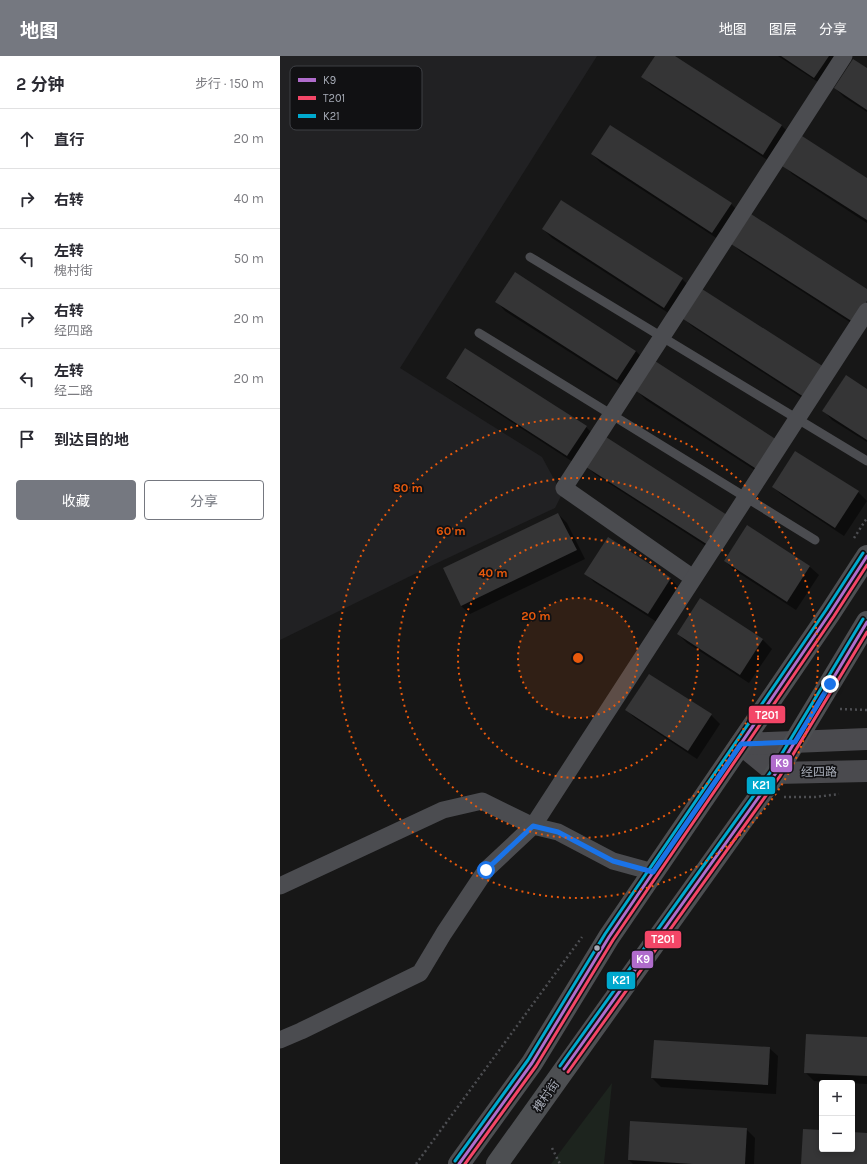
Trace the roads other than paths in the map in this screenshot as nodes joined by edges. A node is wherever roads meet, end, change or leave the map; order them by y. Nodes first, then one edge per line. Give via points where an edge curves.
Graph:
1 (844, 56) edge
2 (530, 257) dead end
3 (867, 311) edge
4 (479, 333) dead end
5 (662, 337) junction
6 (612, 414) junction
7 (797, 419) junction
8 (867, 462) edge
9 (746, 497) junction
10 (815, 540) dead end
11 (867, 556) edge
12 (693, 578) junction
13 (867, 622) edge
14 (867, 739) edge
15 (795, 742) junction
16 (741, 744) junction
17 (867, 771) edge
18 (776, 774) junction
19 (533, 826) junction
20 (653, 872) junction
21 (280, 886) edge
22 (280, 1040) edge
23 (459, 1164) edge
24 (497, 1164) edge

1 - 5 street
2 - 5 lane
3 - 7 street
4 - 6 lane
5 - 6 street
5 - 7 lane
6 - 9 lane
6 - 12 street via 564,488
7 - 8 lane
7 - 9 street
9 - 10 lane
9 - 12 street
11 - 16 main road
12 - 19 street
13 - 15 main road, 槐村街
14 - 15 main road
15 - 16 main road
15 - 18 main road, 槐村街
16 - 18 main road
16 - 20 main road
17 - 18 main road, 经四路
18 - 24 main road, 槐村街
19 - 20 street via 558,832 613,861
19 - 21 street via 482,800 443,810
19 - 22 street via 486,870 420,973
20 - 23 main road via 609,937 532,1063

